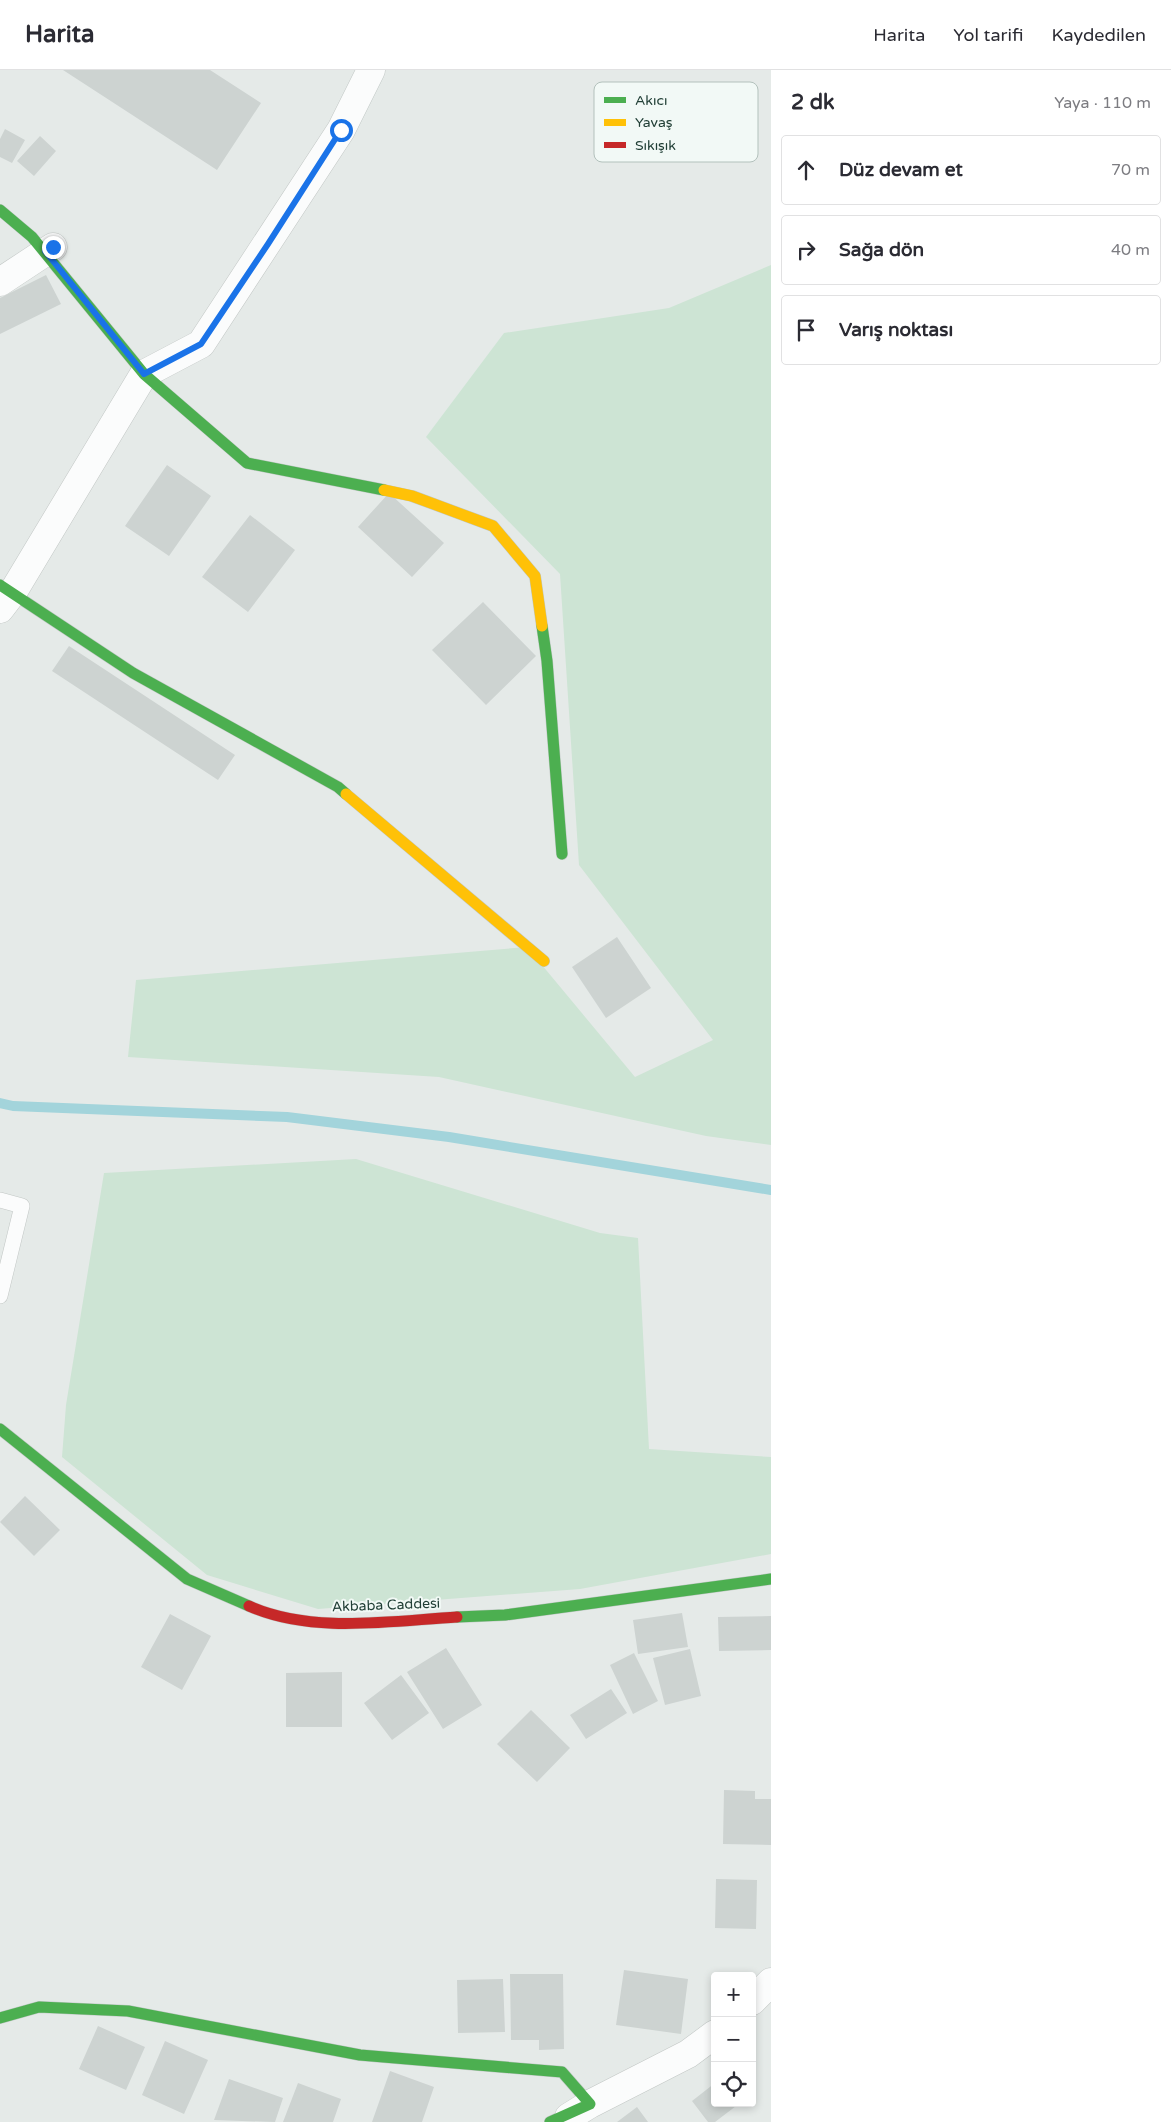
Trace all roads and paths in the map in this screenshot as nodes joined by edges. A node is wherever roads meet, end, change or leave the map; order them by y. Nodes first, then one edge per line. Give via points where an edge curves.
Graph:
1 (371, 70) edge
2 (0, 210) edge
3 (49, 249) junction
4 (0, 282) edge
5 (144, 374) junction
6 (4, 595) edge
7 (562, 854) dead end
8 (544, 960) dead end
9 (0, 1200) edge
10 (6, 1240) edge
11 (0, 1292) edge
12 (0, 1429) edge
13 (771, 1579) edge
14 (771, 1982) edge
15 (756, 1997) edge
16 (0, 2018) edge
17 (711, 2037) edge
18 (590, 2104) junction
19 (550, 2122) edge
20 (562, 2122) edge

1 - 5 street via 341,130 201,344
2 - 3 street
3 - 4 street
3 - 5 street
5 - 6 street
5 - 7 street via 247,463 412,496 493,526 535,576 546,661
6 - 8 street via 133,673 338,787
9 - 10 lane via 22,1206
10 - 11 lane
12 - 13 street, Akbaba Caddesi via 187,1579 272,1616 339,1623 504,1615
14 - 15 street
16 - 18 street via 39,2007 128,2011 360,2055 562,2072
17 - 18 street via 688,2054
18 - 19 street
18 - 20 street

